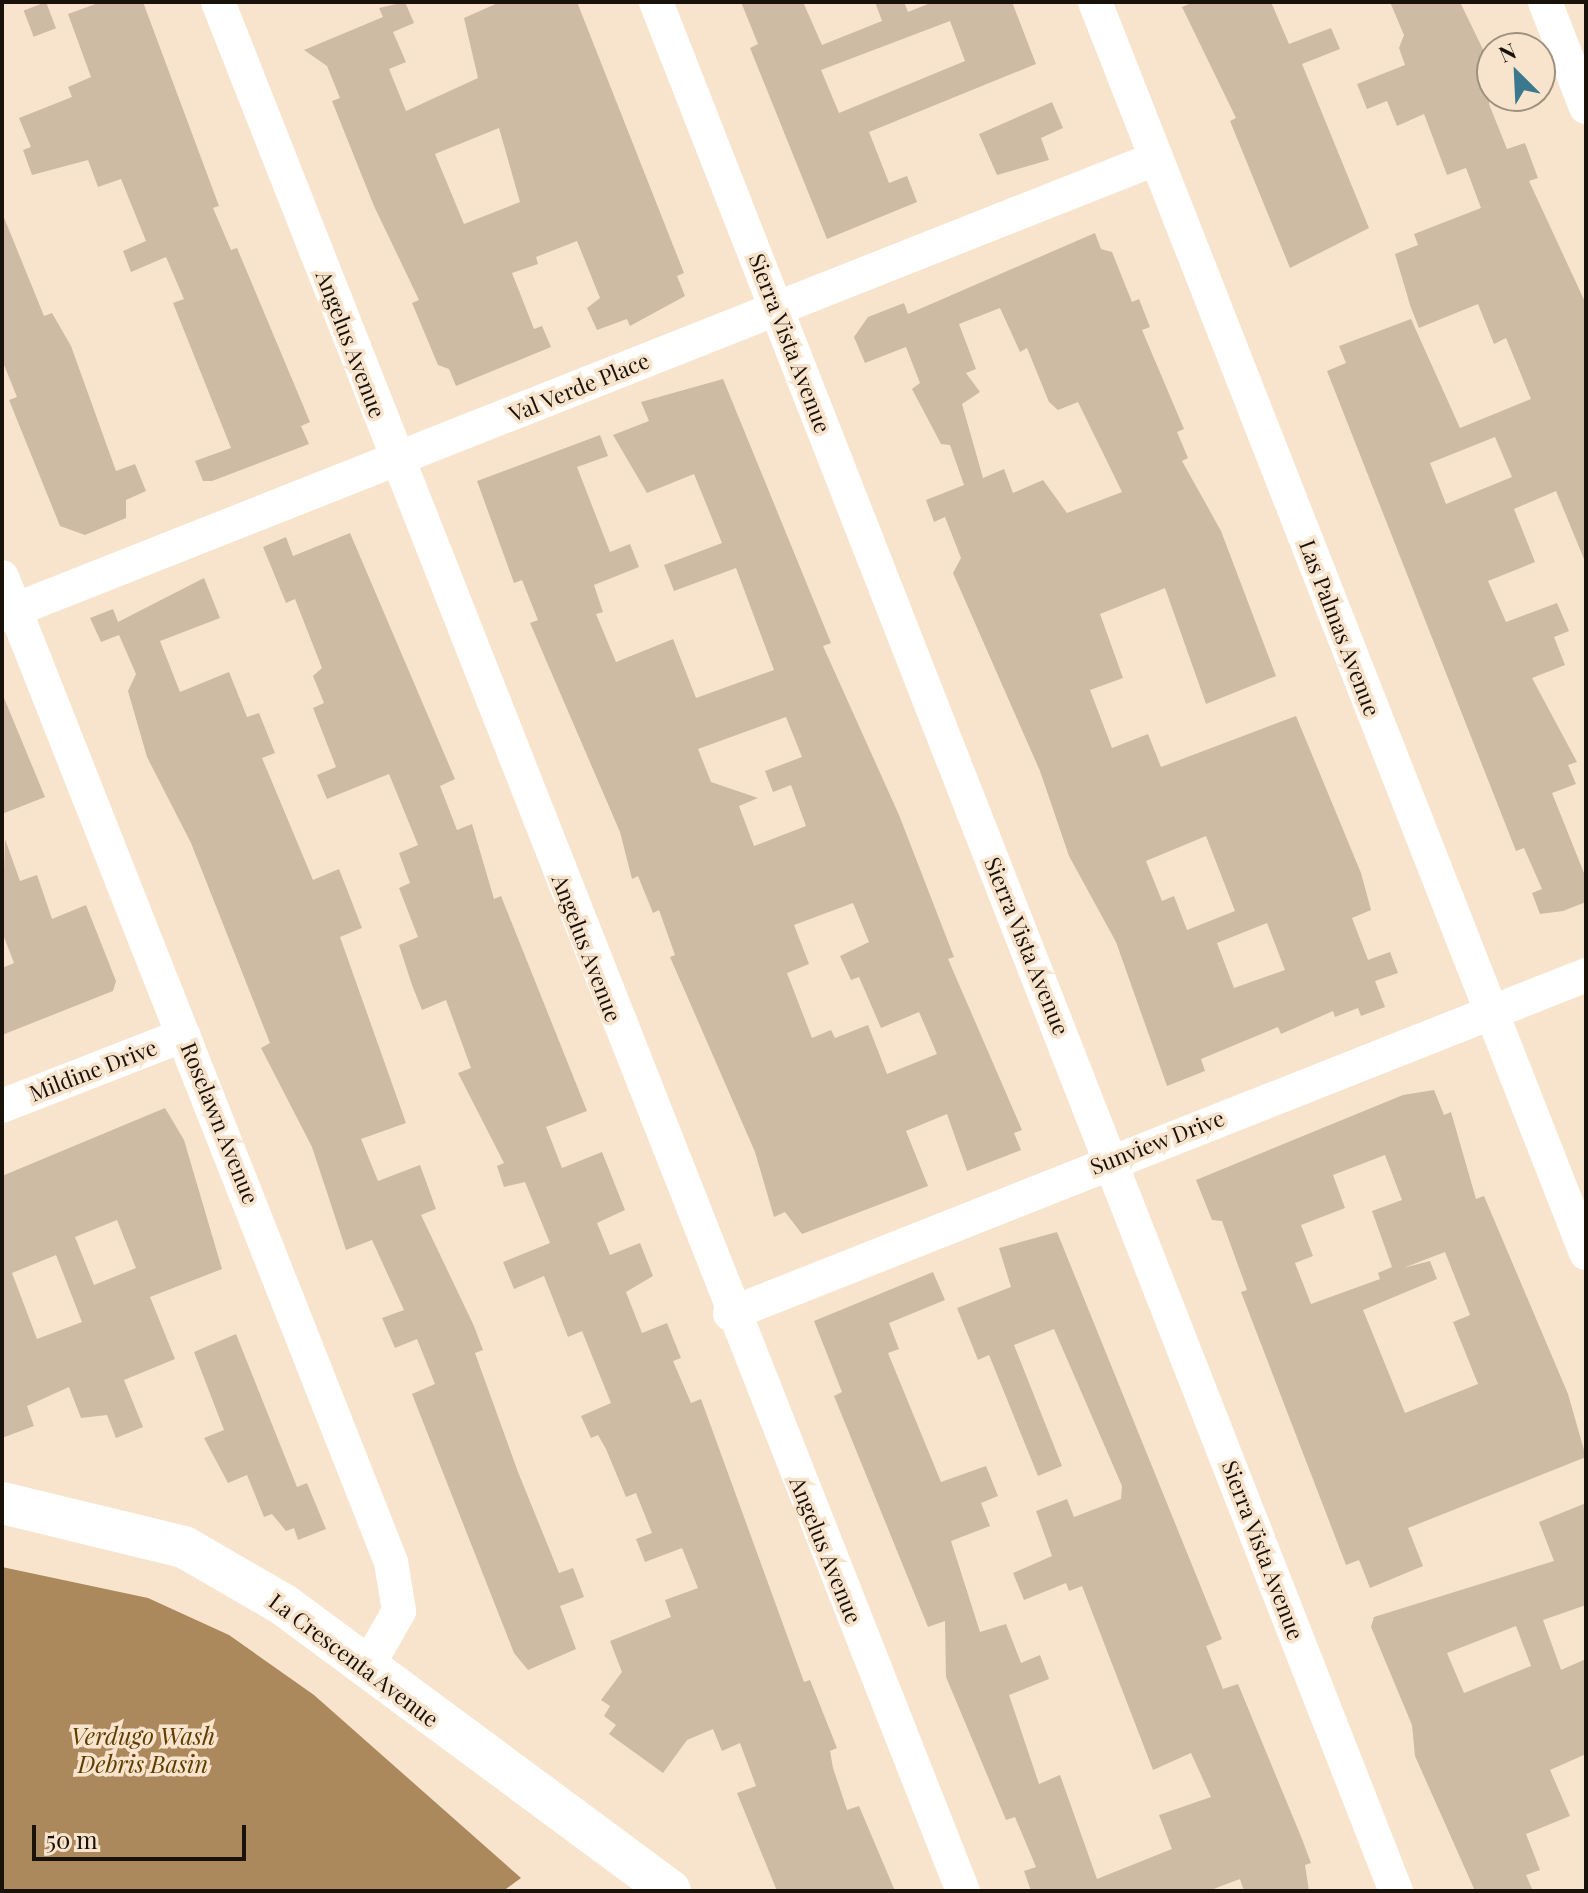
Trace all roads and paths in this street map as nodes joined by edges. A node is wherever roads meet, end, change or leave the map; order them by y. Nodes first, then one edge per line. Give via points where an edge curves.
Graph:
1 (218, 2) edge
2 (656, 2) edge
3 (1095, 2) edge
4 (1545, 2) edge
5 (1586, 107) edge
6 (1155, 159) junction
7 (775, 307) junction
8 (397, 461) junction
9 (2, 577) edge
10 (9, 612) edge
11 (1586, 975) edge
12 (1491, 1013) junction
13 (184, 1035) junction
14 (2, 1106) edge
15 (1111, 1159) junction
16 (1586, 1253) edge
17 (730, 1314) junction
18 (2, 1503) edge
19 (366, 1669) junction
20 (670, 1891) edge
21 (963, 1891) edge
22 (1396, 1891) edge

1 - 8 street, Angelus Avenue
2 - 7 street, Sierra Vista Avenue
3 - 6 street, Las Palmas Avenue
4 - 5 street
6 - 7 street, Val Verde Place
6 - 12 street, Las Palmas Avenue
7 - 8 street, Val Verde Place
7 - 15 street, Sierra Vista Avenue
8 - 10 street, Val Verde Place
8 - 17 street, Angelus Avenue
9 - 10 street, Roselawn Avenue
10 - 13 street, Roselawn Avenue
11 - 12 street, Sunview Drive
12 - 15 street, Sunview Drive
12 - 16 street, Las Palmas Avenue
13 - 14 street, Mildine Drive
13 - 19 street, Roselawn Avenue via 391,1562 399,1611
15 - 17 street, Sunview Drive
15 - 22 street, Sierra Vista Avenue
17 - 21 street, Angelus Avenue
18 - 19 main road, La Crescenta Avenue via 184,1547 284,1605
19 - 20 main road, La Crescenta Avenue

